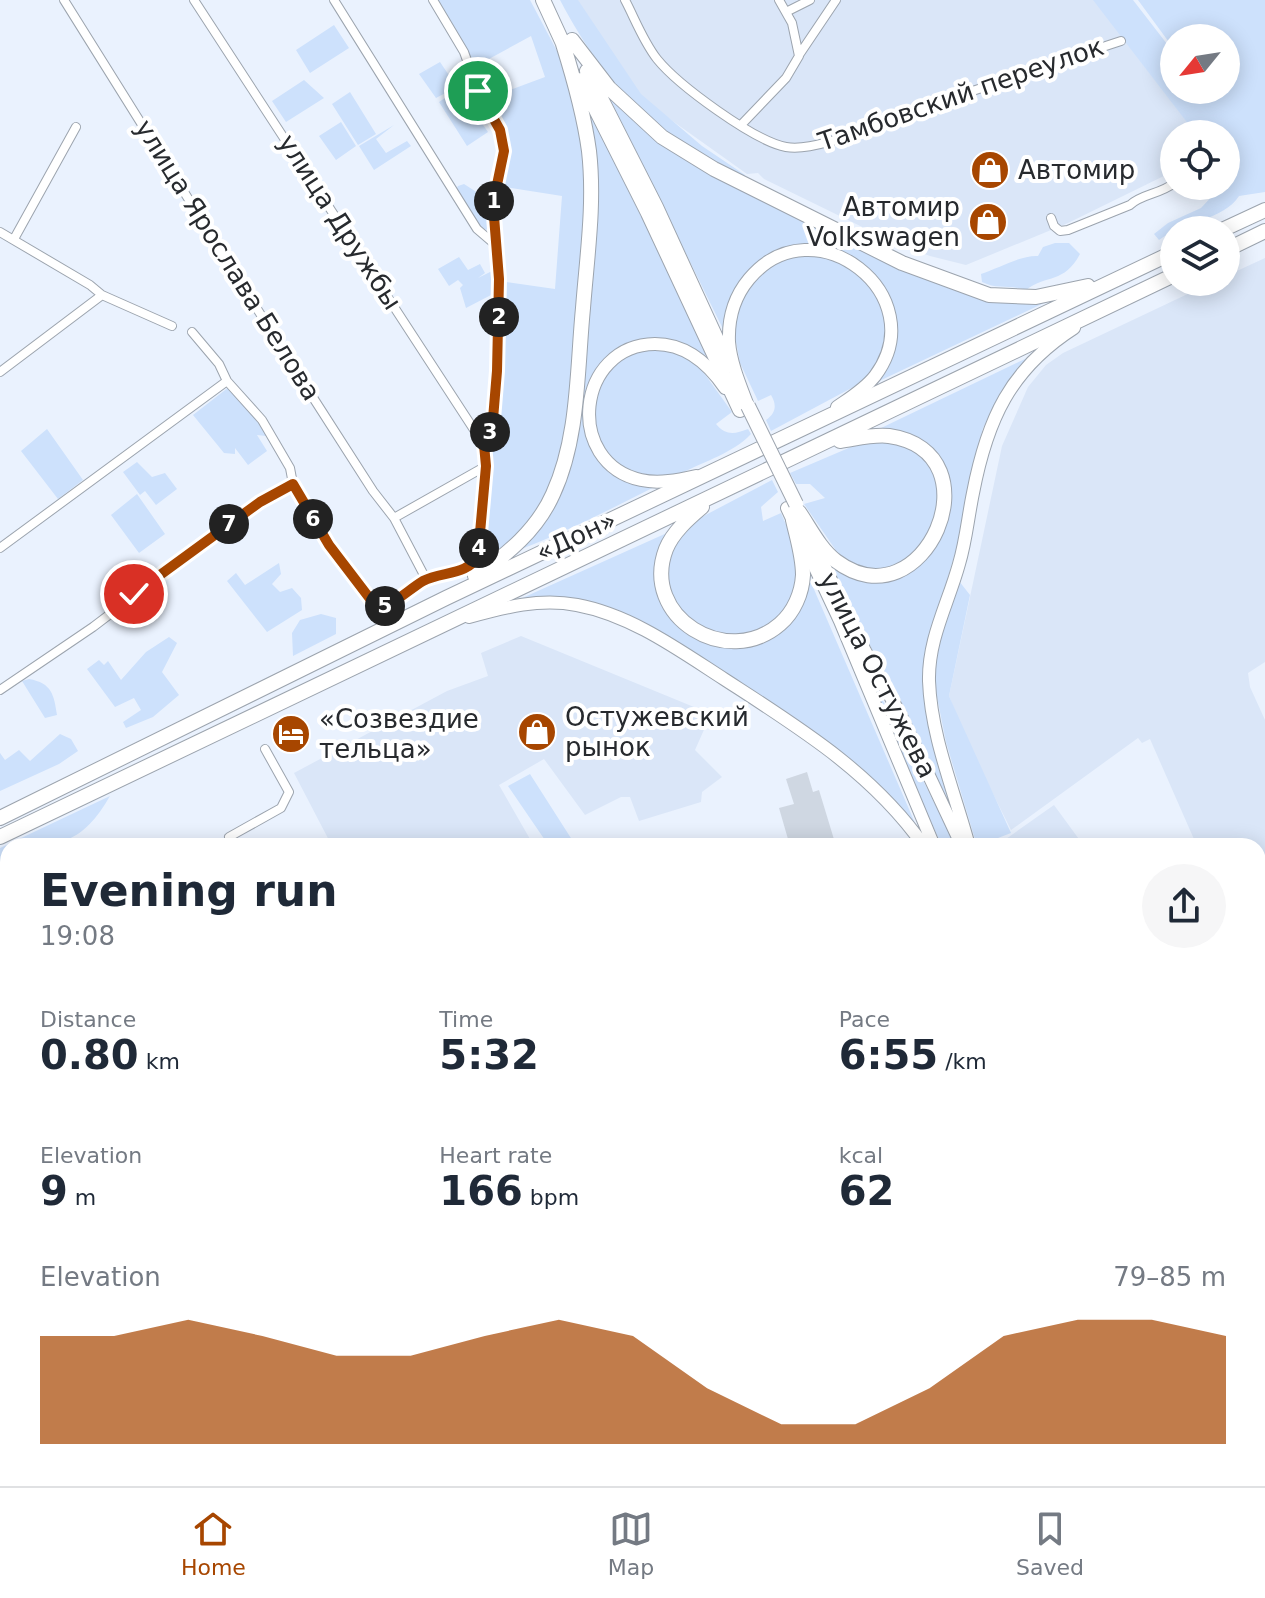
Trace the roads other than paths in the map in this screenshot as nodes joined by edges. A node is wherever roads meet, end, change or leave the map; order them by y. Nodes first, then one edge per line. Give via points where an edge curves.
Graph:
1 (64, 0) edge
2 (194, 0) edge
3 (334, 0) edge
4 (433, 0) edge
5 (546, 0) edge
6 (625, 0) edge
7 (779, 0) edge
8 (810, 0) edge
9 (836, 0) edge
10 (786, 12) junction
11 (1121, 41) dead end
12 (568, 42) junction
13 (799, 56) junction
14 (741, 125) junction
15 (76, 127) dead end
16 (1160, 193) edge
17 (1265, 210) edge
18 (1051, 218) dead end
19 (1240, 222) edge
20 (1265, 231) edge
21 (0, 232) edge
22 (14, 239) junction
23 (1240, 243) edge
24 (498, 248) junction
25 (1160, 259) edge
26 (1112, 281) junction
27 (1160, 282) edge
28 (102, 295) junction
29 (1102, 311) junction
30 (172, 326) dead end
31 (192, 332) dead end
32 (0, 372) edge
33 (227, 381) junction
34 (744, 408) junction
35 (816, 422) junction
36 (827, 443) junction
37 (484, 445) junction
38 (486, 466) junction
39 (711, 473) junction
40 (293, 484) junction
41 (720, 494) junction
42 (794, 511) junction
43 (394, 518) junction
44 (0, 548) edge
45 (426, 579) junction
46 (446, 598) junction
47 (447, 623) junction
48 (0, 690) edge
49 (265, 749) dead end
50 (0, 818) edge
51 (0, 837) edge
52 (229, 838) edge
53 (918, 838) edge
54 (931, 838) edge
55 (958, 838) edge
56 (967, 838) edge

1 - 43 street, улица Ярослава Белова
2 - 37 street, улица Дружбы
3 - 24 street via 477,229
4 - 24 street via 500,130 504,160 493,204
5 - 12 highway
6 - 14 street, Тамбовский переулок via 657,59
7 - 10 street
8 - 10 street
9 - 13 street
10 - 13 street
11 - 14 street, Тамбовский переулок via 806,147 771,142
12 - 26 highway via 662,137 714,169 902,263 965,289 1014,298
12 - 34 highway
12 - 46 highway via 591,178 568,447 553,495 532,528 504,556
13 - 14 street via 786,78
15 - 22 street
16 - 18 street via 1060,231
17 - 19 highway
20 - 23 highway
21 - 22 street
22 - 28 street
24 - 37 street via 495,403
25 - 26 highway
26 - 35 highway, «Дон»
27 - 29 highway, «Дон»
28 - 30 street
28 - 32 street
29 - 36 highway, «Дон»
29 - 56 main road via 1024,370 996,412 978,465 960,562 934,636 932,705
31 - 33 street
33 - 40 street via 262,420 290,468
33 - 44 street
34 - 35 main road via 730,349 736,298 772,260 803,250 826,251 850,261 876,285 888,310 890,337 872,380
34 - 39 main road via 703,362 669,345 628,349 597,377 589,427 612,465 650,481
34 - 42 highway
35 - 39 highway, «Дон»
36 - 41 highway, «Дон»
36 - 42 highway via 883,436 918,448 934,464 944,487 938,533 907,566 866,574 828,555
37 - 38 street
38 - 43 street
38 - 45 street via 475,562
39 - 46 highway, «Дон»
40 - 45 street via 329,545 374,604 386,606
40 - 48 street via 240,516
41 - 42 highway via 680,527 664,557 664,584 670,604 687,625 724,641 755,638 791,613 803,575
41 - 47 highway, «Дон»
42 - 54 main road, улица Остужева
42 - 55 main road, улица Остужева
43 - 45 street, улица Ярослава Белова
46 - 50 highway, «Дон»
47 - 51 highway, «Дон»
47 - 53 main road via 542,603 587,607 627,622 820,740 885,798
49 - 52 street via 289,792 281,808

